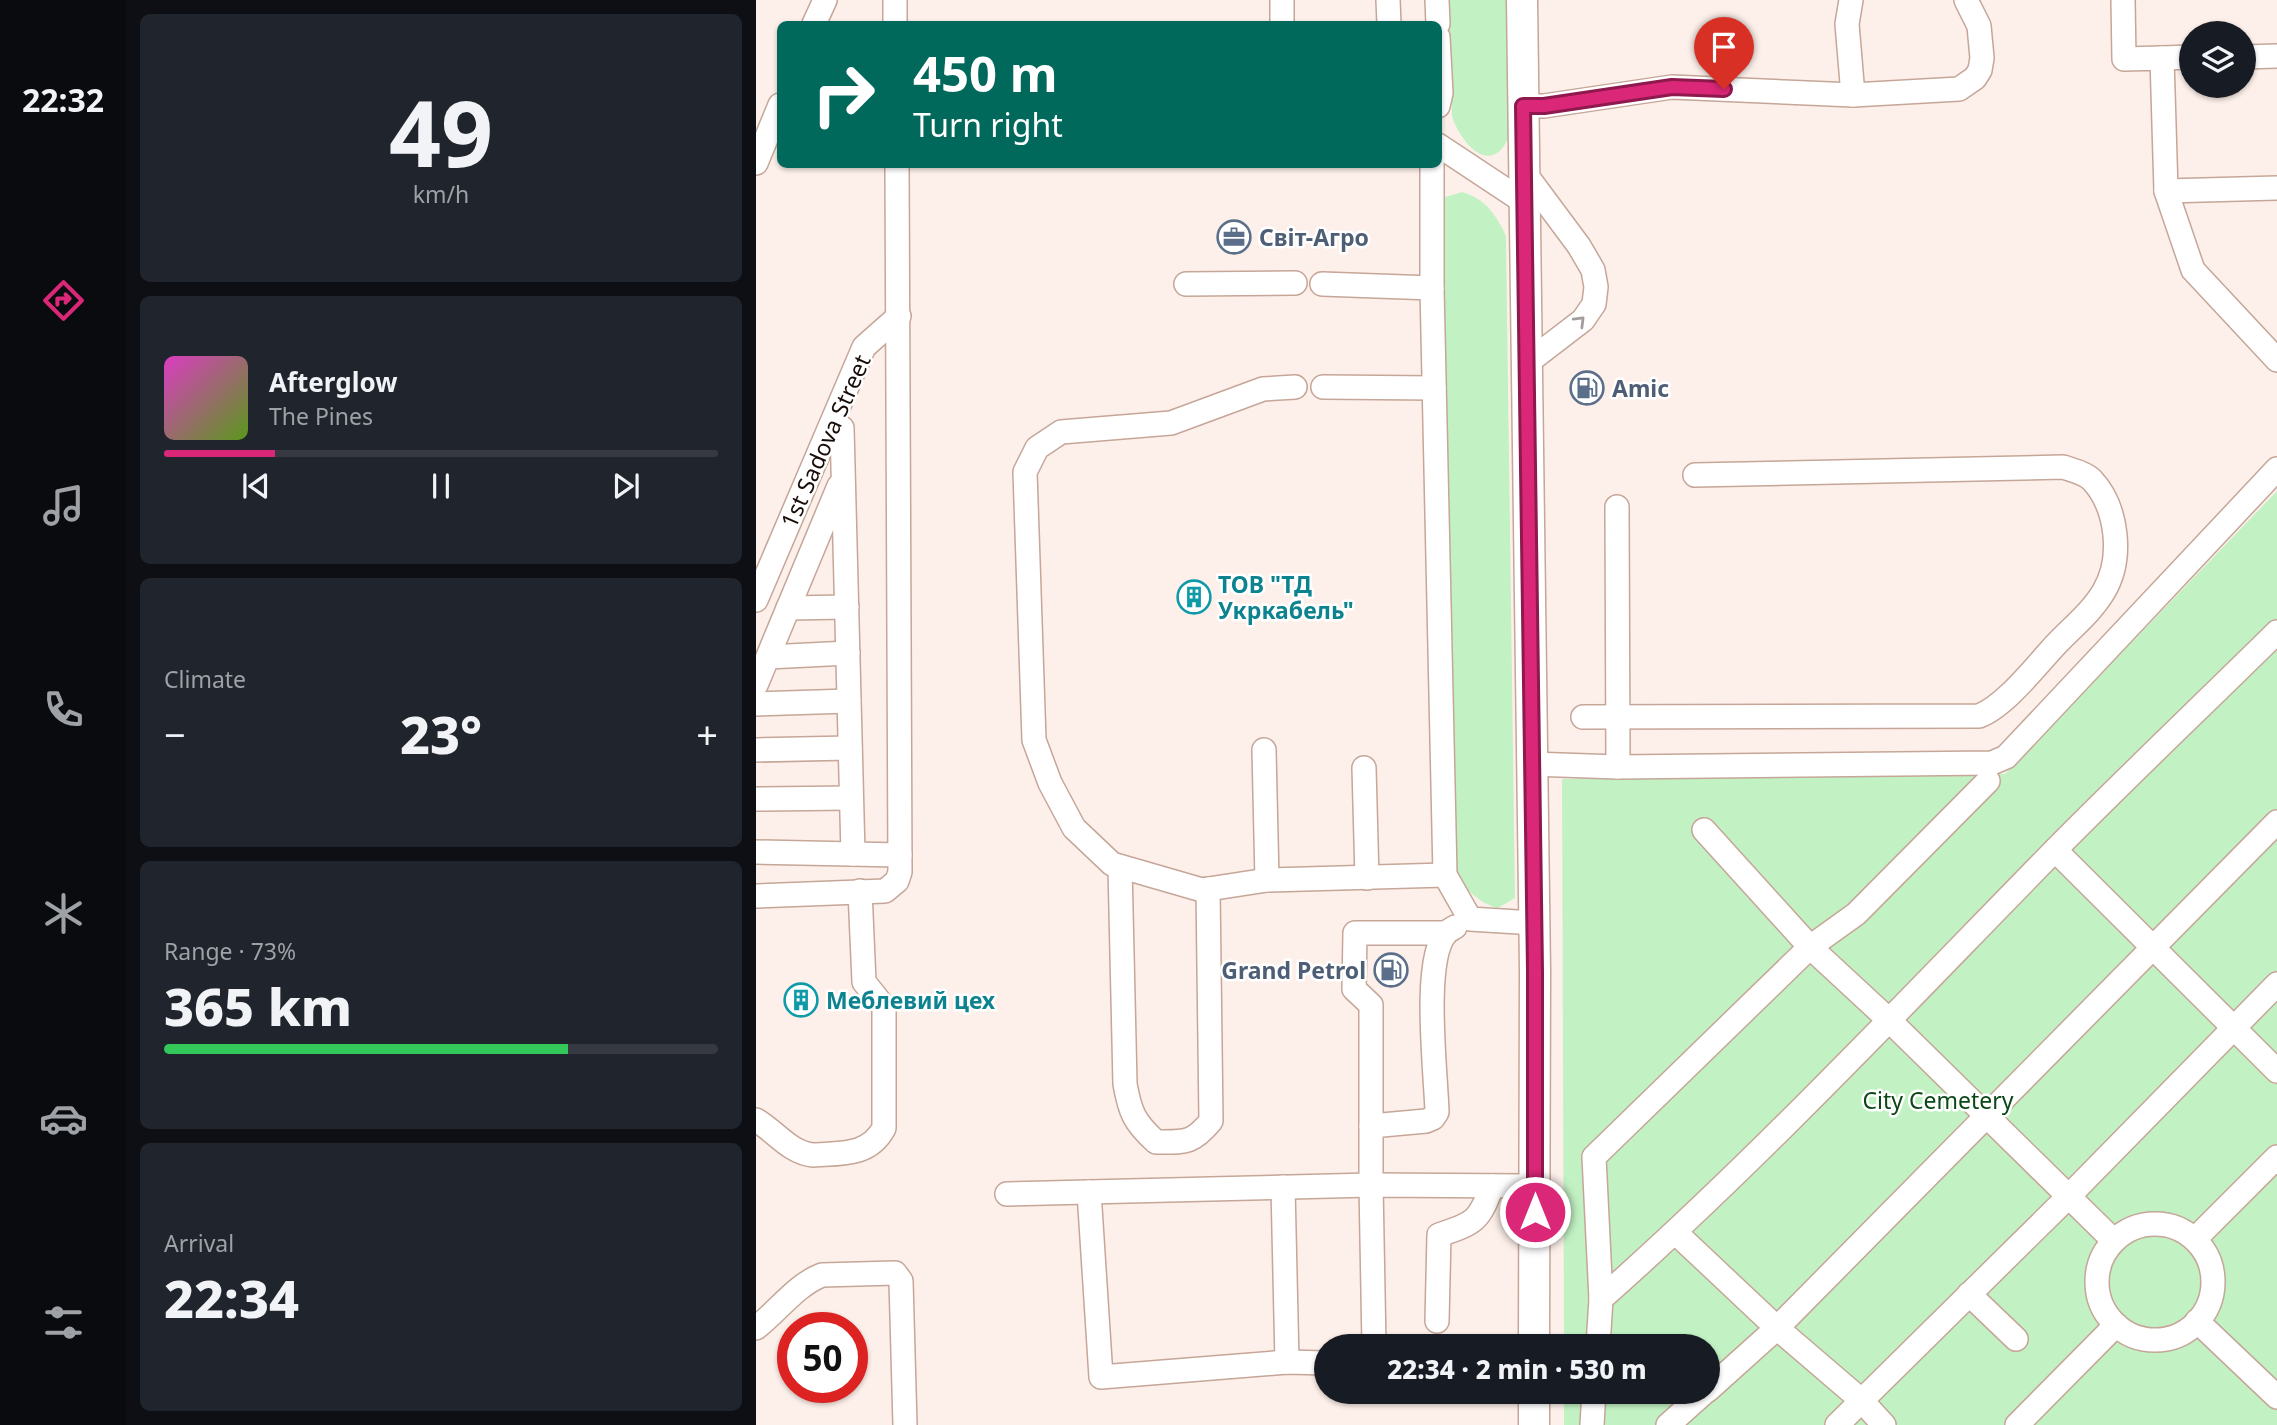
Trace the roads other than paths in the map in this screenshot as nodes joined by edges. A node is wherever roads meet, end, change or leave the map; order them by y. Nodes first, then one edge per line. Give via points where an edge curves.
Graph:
1 (825, 0) edge
2 (895, 0) edge
3 (1282, 0) edge
4 (1388, 0) edge
5 (1437, 0) edge
6 (1522, 0) edge
7 (1850, 0) edge
8 (1966, 0) edge
9 (2123, 0) edge
10 (815, 21) edge
11 (895, 21) edge
12 (1282, 21) edge
13 (1388, 21) edge
14 (1438, 21) edge
15 (2277, 56) edge
16 (2179, 57) edge
17 (2256, 57) edge
18 (2162, 58) junction
19 (1853, 95) junction
20 (1523, 106) junction
21 (777, 112) edge
22 (1442, 148) edge
23 (756, 163) edge
24 (897, 168) edge
25 (1432, 168) edge
26 (1524, 172) junction
27 (2277, 188) edge
28 (2166, 191) junction
29 (1524, 202) junction
30 (1295, 283) dead end
31 (1186, 284) dead end
32 (1322, 284) dead end
33 (1432, 288) junction
34 (899, 316) junction
35 (2277, 360) edge
36 (1527, 363) junction
37 (1295, 387) dead end
38 (1323, 387) dead end
39 (1434, 388) junction
40 (842, 428) dead end
41 (2277, 469) edge
42 (1695, 475) dead end
43 (843, 476) junction
44 (1617, 508) dead end
45 (756, 600) edge
46 (847, 607) junction
47 (788, 608) junction
48 (2277, 632) edge
49 (848, 653) junction
50 (768, 657) junction
51 (756, 685) edge
52 (849, 701) junction
53 (756, 704) edge
54 (1583, 717) dead end
55 (1619, 719) junction
56 (850, 748) junction
57 (756, 750) edge
58 (1264, 750) dead end
59 (1531, 764) junction
60 (1618, 767) junction
61 (1364, 768) dead end
62 (1988, 780) dead end
63 (851, 798) junction
64 (756, 799) edge
65 (2277, 822) edge
66 (1704, 830) dead end
67 (2055, 850) junction
68 (756, 852) edge
69 (853, 854) junction
70 (900, 863) junction
71 (1120, 867) junction
72 (1445, 876) junction
73 (1367, 877) junction
74 (1267, 880) junction
75 (1208, 889) junction
76 (860, 891) junction
77 (756, 895) edge
78 (1470, 919) junction
79 (1534, 923) junction
80 (1446, 933) junction
81 (1810, 947) junction
82 (2154, 947) junction
83 (2277, 984) edge
84 (1890, 1021) junction
85 (2234, 1029) junction
86 (2277, 1071) edge
87 (1987, 1118) junction
88 (756, 1120) edge
89 (1371, 1126) junction
90 (2277, 1157) edge
91 (1371, 1185) junction
92 (1492, 1186) junction
93 (1535, 1186) junction
94 (1283, 1187) junction
95 (1089, 1192) junction
96 (1006, 1194) dead end
97 (2068, 1197) junction
98 (1676, 1233) junction
99 (2195, 1240) junction
100 (2114, 1241) junction
101 (1969, 1294) junction
102 (1601, 1299) junction
103 (1437, 1321) dead end
104 (2197, 1321) junction
105 (2116, 1325) junction
106 (756, 1328) edge
107 (1777, 1328) junction
108 (1374, 1334) edge
109 (1534, 1334) edge
110 (1599, 1334) edge
111 (2016, 1339) dead end
112 (1287, 1362) junction
113 (1314, 1363) edge
114 (1720, 1378) edge
115 (2277, 1397) edge
116 (1861, 1400) junction
117 (1534, 1404) edge
118 (1593, 1404) edge
119 (1691, 1404) edge
120 (905, 1425) edge
121 (1534, 1425) edge
122 (1592, 1425) edge
123 (1668, 1425) edge
124 (1837, 1425) edge
125 (1884, 1425) edge
126 (2017, 1425) edge

1 - 10 street
2 - 11 street
3 - 12 street
4 - 13 street
5 - 14 street
6 - 20 main road
7 - 19 street via 1847,24
8 - 19 street via 1979,26 1982,58 1980,70 1969,84 1959,89
9 - 18 street via 2124,58
15 - 17 street
16 - 18 street
18 - 28 street
19 - 20 street via 1672,87
20 - 26 main road
21 - 23 street
22 - 29 street
24 - 34 street
25 - 33 street
26 - 29 main road
36 -> 26 street via 1583,320 1594,304 1596,286 1579,246
27 - 28 street
28 - 35 street via 2193,270
29 - 36 main road
30 - 31 street
32 - 33 street
33 - 39 street
34 - 45 street, 1st Sadova Street via 864,347
34 - 70 street
36 - 59 main road
37 - 71 street via 1263,389 1171,423 1061,432 1037,447 1025,472 1034,740 1074,828
38 - 39 street
39 - 72 street
40 - 43 street
41 - 60 street via 2006,757 1992,763
42 - 55 street via 2063,467 2091,480 2108,506 2116,537 2112,568 2091,610 1998,706 1979,716
43 - 46 street
43 - 47 street
44 - 55 street
46 - 47 street
46 - 49 street
47 - 50 street
48 - 67 street
49 - 50 street
49 - 52 street
50 - 51 street
52 - 53 street
52 - 56 street
54 - 55 street
55 - 60 street
56 - 57 street
56 - 63 street
58 - 74 street
59 - 60 street
59 - 79 main road
61 - 73 street
62 - 81 street via 1856,914
63 - 64 street
63 - 69 street
65 - 82 street
66 - 81 street
67 - 82 street
67 - 84 street
68 - 69 street
69 - 70 street
70 - 76 street via 897,881 888,890
71 - 75 street
71 - 75 street via 1125,1084 1130,1110 1140,1128 1156,1142 1197,1138 1211,1121
72 - 73 street
72 - 78 street
73 - 74 street
74 - 75 street
76 - 77 street
76 - 88 street via 864,982 884,1007 884,1128 862,1150 813,1155 789,1146
78 - 79 street
78 - 80 street
79 - 93 main road
80 - 89 street via 1432,987 1437,1112 1426,1121
80 - 89 street via 1355,933 1354,989 1371,1005
81 - 84 street
81 - 102 street via 1594,1157
82 - 85 street
82 - 87 street
83 - 85 street
84 - 87 street
84 - 98 street
85 - 86 street
85 - 97 street
87 - 97 street
87 - 107 street
89 - 91 street
90 - 99 street
91 - 92 street
91 - 94 street
91 - 108 street
92 - 93 street
92 - 103 street via 1484,1208 1471,1224 1439,1235
93 - 109 main road
94 - 95 street
94 - 112 street
95 - 96 street
95 - 112 street via 1101,1377
97 - 100 street
97 - 101 street
98 - 102 street
98 - 107 street
99 - 100 street via 2179,1228 2160,1224 2141,1225
99 - 104 street via 2212,1274 2211,1293
100 - 105 street via 2099,1263 2096,1279 2098,1297
101 - 111 street
101 - 116 street
102 - 110 street
104 - 105 street via 2164,1339 2147,1339
104 - 115 street
105 - 126 street
106 - 120 street via 813,1278 895,1273 901,1281
107 - 114 street
107 - 116 street
112 - 113 street
116 - 124 street
116 - 125 street
117 - 121 main road
118 - 122 street
119 - 123 street

